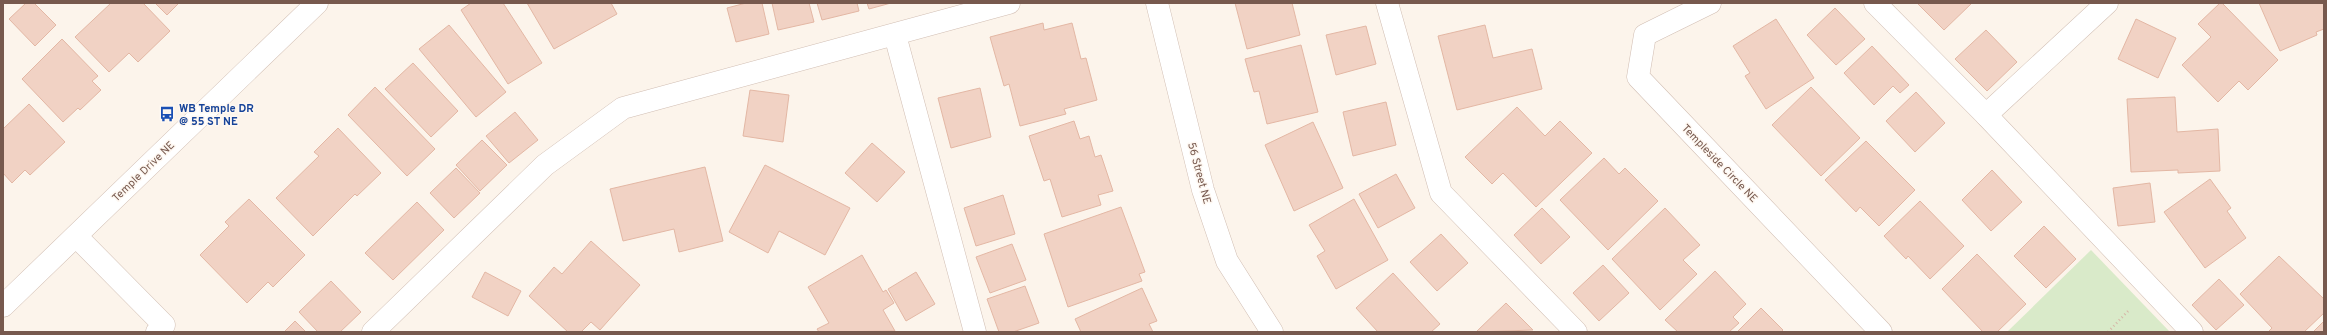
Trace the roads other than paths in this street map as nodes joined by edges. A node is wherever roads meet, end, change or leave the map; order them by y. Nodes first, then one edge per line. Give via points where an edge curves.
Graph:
1 (317, 3) edge
2 (1009, 3) edge
3 (1156, 3) edge
4 (1387, 3) edge
5 (1710, 3) edge
6 (1875, 3) edge
7 (2107, 3) edge
8 (895, 35) junction
9 (1986, 115) junction
10 (76, 236) junction
11 (3, 306) edge
12 (164, 330) edge
13 (1269, 331) edge
14 (372, 332) edge
15 (974, 332) edge
16 (1576, 332) edge
17 (1881, 332) edge
18 (2192, 332) edge

1 - 10 street, Temple Drive NE
2 - 8 street
3 - 13 street, 56 Street NE via 1203,190 1227,261
4 - 16 street via 1441,193
5 - 17 street, Templeside Circle NE via 1645,35 1638,77
6 - 9 street
7 - 9 street
8 - 14 street via 623,108 545,165
8 - 15 street
9 - 18 street
10 - 11 street, Temple Drive NE
10 - 12 street

